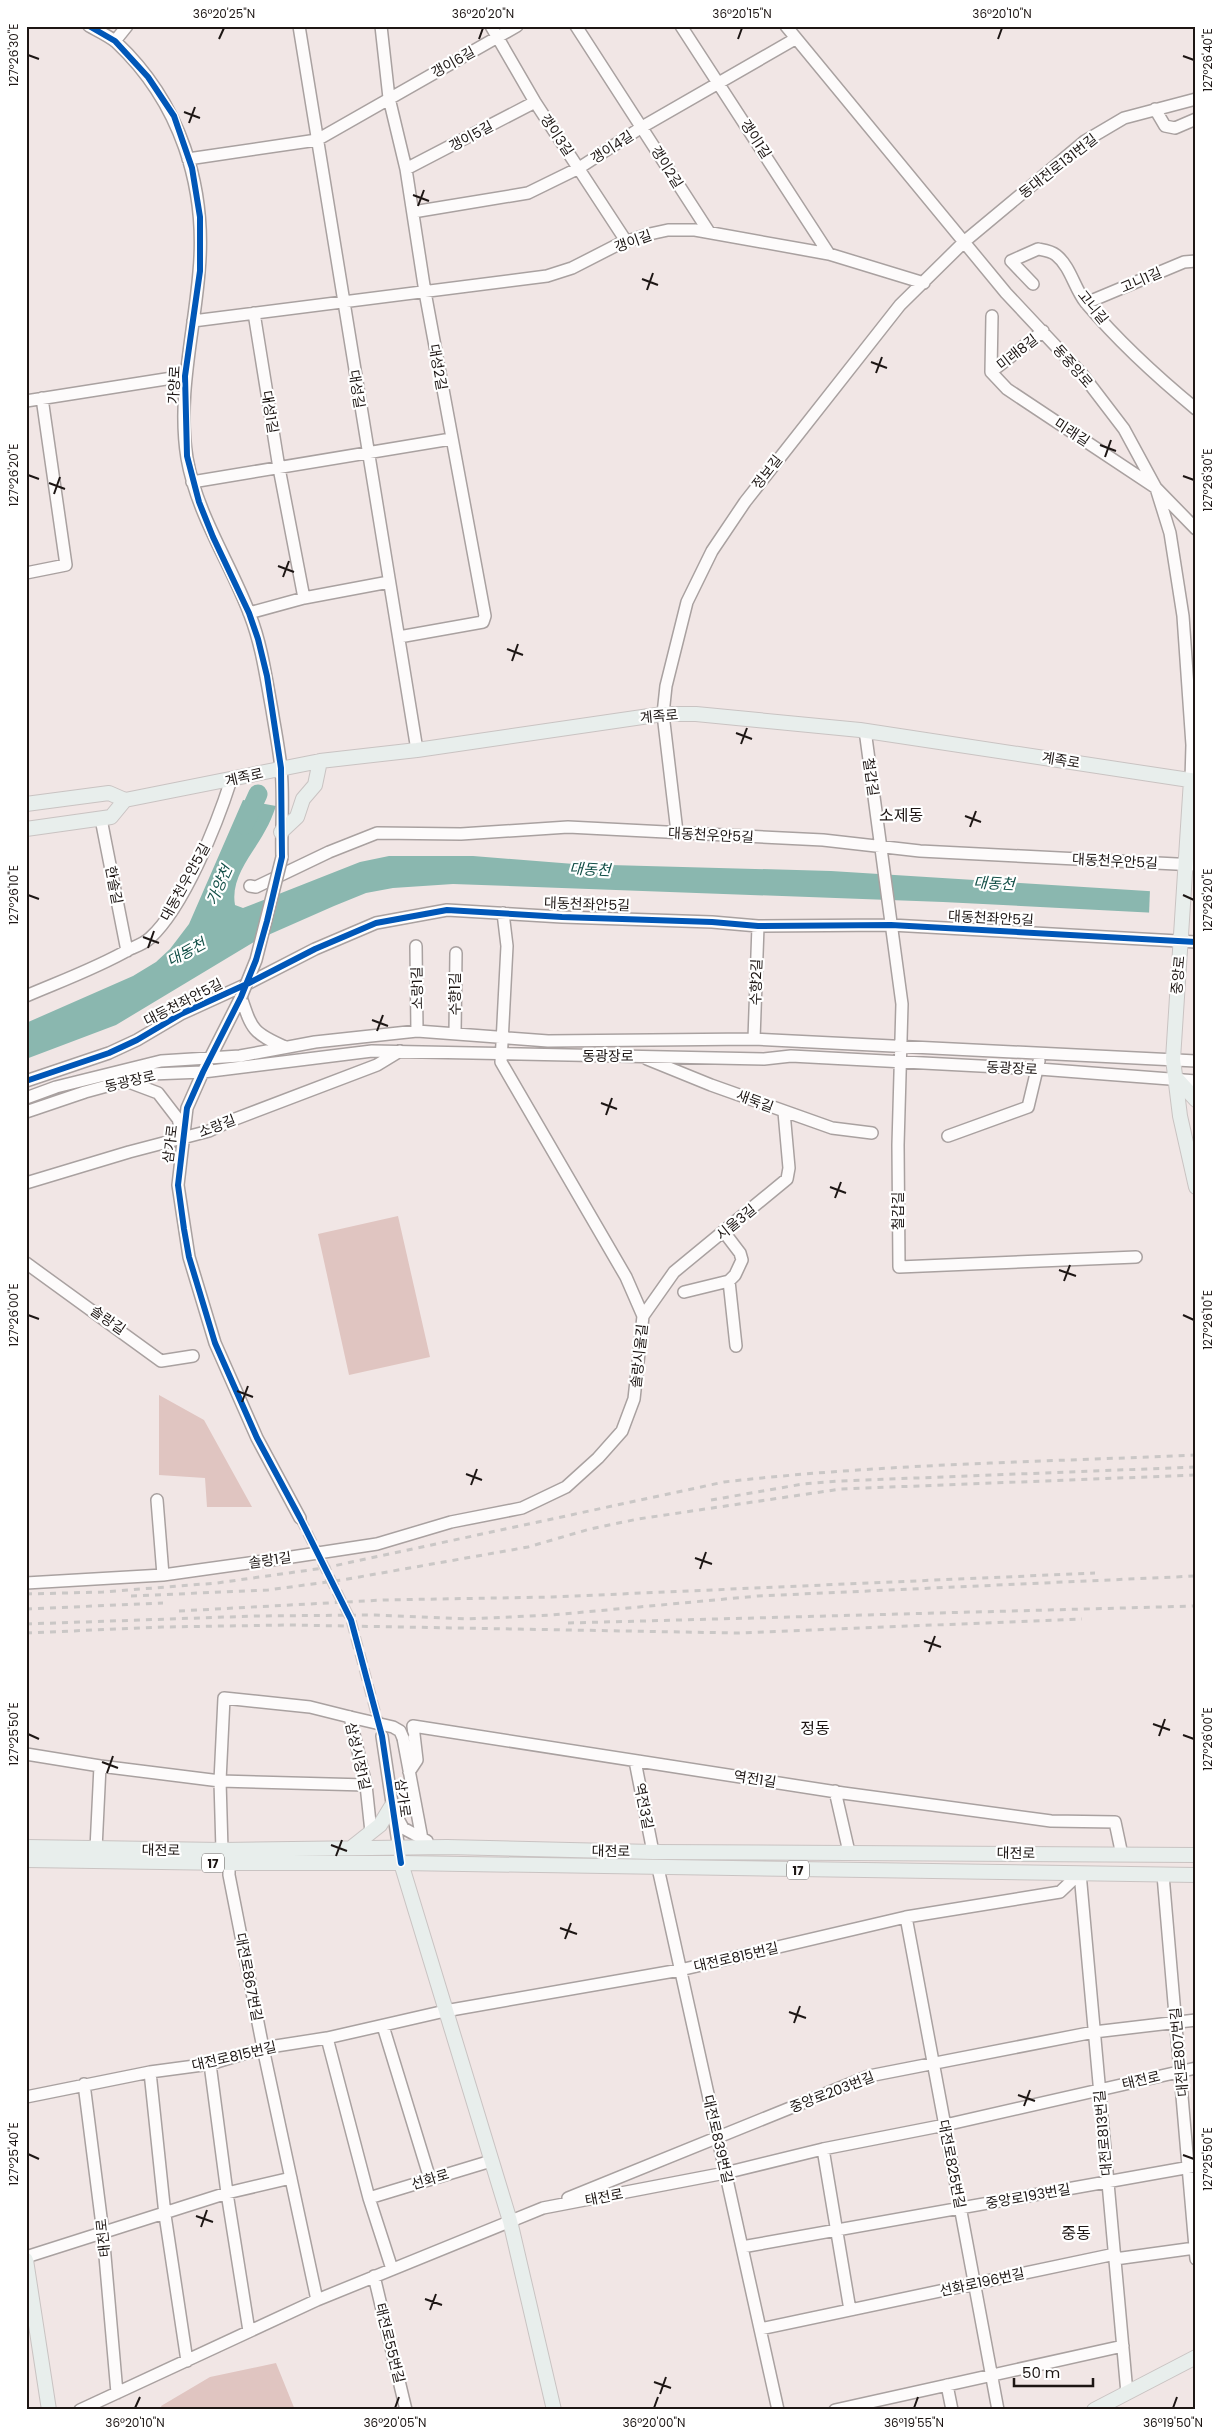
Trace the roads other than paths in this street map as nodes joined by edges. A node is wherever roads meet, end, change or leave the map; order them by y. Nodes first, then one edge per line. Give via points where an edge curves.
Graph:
1 (89, 26) edge
2 (127, 26) edge
3 (299, 26) edge
4 (381, 26) edge
5 (491, 26) edge
6 (518, 26) edge
7 (576, 26) edge
8 (681, 26) edge
9 (786, 26) edge
10 (498, 37) junction
11 (795, 38) junction
12 (115, 41) junction
13 (719, 83) junction
14 (389, 98) junction
15 (1196, 98) edge
16 (535, 102) junction
17 (1155, 109) junction
18 (1196, 119) edge
19 (642, 127) junction
20 (317, 140) junction
21 (188, 160) junction
22 (578, 168) junction
23 (406, 170) junction
24 (413, 212) junction
25 (709, 232) junction
26 (626, 241) junction
27 (965, 241) junction
28 (829, 254) junction
29 (1196, 261) edge
30 (939, 268) joint
31 (924, 283) junction
32 (1033, 284) dead end
33 (425, 292) junction
34 (342, 301) junction
35 (1086, 303) junction
36 (254, 313) junction
37 (992, 316) dead end
38 (193, 321) junction
39 (1043, 331) junction
40 (991, 372) junction
41 (185, 376) junction
42 (42, 398) junction
43 (26, 401) edge
44 (1196, 409) edge
45 (451, 439) junction
46 (368, 454) junction
47 (279, 468) junction
48 (192, 482) junction
49 (1156, 488) junction
50 (1196, 529) edge
51 (26, 573) edge
52 (389, 582) junction
53 (304, 598) junction
54 (249, 613) junction
55 (399, 638) junction
56 (663, 714) junction
57 (865, 730) junction
58 (416, 750) junction
59 (320, 761) junction
60 (281, 768) junction
61 (232, 780) junction
62 (1193, 780) edge
63 (125, 800) junction
64 (26, 804) edge
65 (101, 819) junction
66 (26, 829) edge
67 (282, 832) junction
68 (677, 832) junction
69 (881, 850) junction
70 (1188, 866) edge
71 (250, 886) dead end
72 (504, 913) junction
73 (890, 921) junction
74 (758, 926) junction
75 (1186, 939) edge
76 (416, 946) dead end
77 (126, 951) junction
78 (456, 953) dead end
79 (26, 996) edge
80 (241, 997) junction
81 (417, 1031) junction
82 (455, 1034) junction
83 (502, 1038) junction
84 (754, 1039) junction
85 (286, 1047) junction
86 (902, 1047) junction
87 (400, 1051) junction
88 (1040, 1052) junction
89 (501, 1053) junction
90 (641, 1056) junction
91 (210, 1058) junction
92 (1173, 1059) junction
93 (1196, 1061) edge
94 (901, 1063) junction
95 (1039, 1069) junction
96 (202, 1072) junction
97 (1177, 1079) junction
98 (26, 1081) edge
99 (126, 1081) junction
100 (1196, 1081) edge
101 (26, 1098) edge
102 (1196, 1100) edge
103 (26, 1112) edge
104 (784, 1112) junction
105 (872, 1133) dead end
106 (948, 1136) dead end
107 (183, 1137) junction
108 (26, 1183) edge
109 (1196, 1187) edge
110 (724, 1232) junction
111 (1136, 1257) dead end
112 (26, 1263) edge
113 (729, 1281) junction
114 (684, 1292) dead end
115 (643, 1316) junction
116 (736, 1346) dead end
117 (193, 1356) dead end
118 (157, 1500) dead end
119 (300, 1518) tunnel mouth
120 (377, 1544) joint
121 (163, 1575) junction
122 (26, 1583) edge
123 (350, 1717) junction
124 (382, 1736) tunnel mouth
125 (26, 1754) edge
126 (635, 1761) junction
127 (100, 1766) junction
128 (409, 1772) junction
129 (220, 1781) junction
130 (366, 1785) junction
131 (836, 1792) junction
132 (391, 1807) junction
133 (371, 1832) junction
134 (422, 1839) junction
135 (26, 1847) edge
136 (447, 1847) junction
137 (350, 1848) junction
138 (96, 1849) junction
139 (222, 1850) junction
140 (653, 1852) junction
141 (849, 1852) junction
142 (1196, 1853) edge
143 (1122, 1855) junction
144 (399, 1856) junction
145 (26, 1860) edge
146 (229, 1864) junction
147 (658, 1868) junction
148 (1080, 1873) junction
149 (1163, 1874) junction
150 (1196, 1876) edge
151 (906, 1918) junction
152 (680, 1970) junction
153 (445, 2011) junction
154 (1196, 2020) edge
155 (1177, 2023) junction
156 (383, 2026) junction
157 (1094, 2032) junction
158 (327, 2038) junction
159 (263, 2048) junction
160 (210, 2064) junction
161 (933, 2064) junction
162 (1196, 2068) edge
163 (1181, 2071) junction
164 (150, 2072) junction
165 (84, 2084) junction
166 (1099, 2090) junction
167 (26, 2097) edge
168 (945, 2126) junction
169 (717, 2137) junction
170 (823, 2149) junction
171 (491, 2161) junction
172 (1192, 2167) edge
173 (725, 2173) junction
174 (291, 2178) junction
175 (430, 2179) junction
176 (1108, 2182) junction
177 (227, 2194) junction
178 (369, 2198) junction
179 (543, 2208) junction
180 (960, 2208) junction
181 (164, 2215) junction
182 (510, 2221) junction
183 (836, 2230) junction
184 (103, 2233) junction
185 (742, 2247) junction
186 (1195, 2253) edge
187 (1115, 2256) junction
188 (26, 2258) edge
189 (392, 2268) junction
190 (374, 2276) junction
191 (974, 2284) junction
192 (317, 2300) junction
193 (850, 2310) junction
194 (760, 2329) junction
195 (249, 2331) junction
196 (1123, 2346) junction
197 (1196, 2357) edge
198 (186, 2360) junction
199 (991, 2375) junction
200 (947, 2385) junction
201 (117, 2393) junction
202 (1127, 2393) junction
203 (49, 2410) edge
204 (80, 2410) edge
205 (406, 2410) edge
206 (554, 2410) edge
207 (778, 2410) edge
208 (835, 2410) edge
209 (952, 2410) edge
210 (998, 2410) edge
211 (1094, 2410) edge

1 - 12 street, 가양로
2 - 12 street
3 - 20 street, 대성길
4 - 14 street, 대성2길
5 - 10 street, 갱이3길
6 - 10 street, 갱이6길
7 - 19 street, 갱이2길
8 - 13 street, 갱이1길
9 - 11 street, 동중앙로
10 - 14 street, 갱이6길
10 - 16 street, 갱이3길
11 - 13 street, 갱이4길
11 - 27 street, 동중앙로
12 - 21 street, 가양로 via 148,77 174,116
13 - 19 street, 갱이4길
13 - 28 street, 갱이1길
14 - 20 street, 갱이6길
14 - 23 street, 대성2길
15 - 17 street, 동대전로131번길
16 - 22 street, 갱이3길
16 - 23 street, 갱이5길
17 - 18 street via 1165,126 1176,128
17 - 27 street, 동대전로131번길 via 1124,118 1085,141
19 - 22 street, 갱이4길
19 - 25 street, 갱이2길
20 - 21 street
20 - 34 street, 대성길
21 - 38 street, 가양로 via 200,217 200,271
22 - 24 street, 갱이4길 via 528,193
22 - 26 street, 갱이3길
23 - 24 street, 대성2길
24 - 33 street, 대성2길
25 - 26 street, 갱이길 via 668,230
25 - 28 street, 갱이길
26 - 33 street, 갱이길 via 572,268 547,276
27 - 30 street, 동대전로131번길
27 - 39 street, 동중앙로 via 1006,294
28 - 31 street, 갱이길
29 - 35 street, 고니1길 via 1184,262
30 - 31 street, 정보길
31 - 56 street, 정보길 via 900,305 722,534 688,602 666,686
32 - 35 street, 고니길 via 1011,260 1038,249 1054,254 1068,268
33 - 34 street, 갱이길
33 - 45 street, 대성2길
34 - 36 street
34 - 46 street, 대성길
35 - 44 street, 고니길 via 1158,378
36 - 38 street
36 - 47 street, 대성1길
37 - 40 street
38 - 41 street, 가양로
39 - 40 street, 미래8길
39 - 49 street, 동중앙로 via 1082,374 1124,429
40 - 49 street, 미래길 via 1007,390
41 - 42 street
41 - 48 street, 가양로 via 187,456
42 - 43 street
42 - 51 street via 66,566
45 - 46 street
45 - 55 street, 대성2길 via 485,616 483,622
46 - 47 street
46 - 52 street, 대성길
47 - 48 street
47 - 53 street, 대성1길
48 - 54 street, 가양로 via 213,537
49 - 50 street, 미래길
49 - 62 street, 동중앙로 via 1170,533 1183,616
52 - 53 street
52 - 55 street, 대성길
53 - 54 street
54 - 60 street, 가양로 via 267,676
55 - 58 street, 대성길
56 - 57 main road, 계족로 via 696,714
56 - 58 main road, 계족로
56 - 68 street, 정보길
57 - 62 main road, 계족로
57 - 69 street, 철갑길
58 - 59 main road, 계족로
59 - 60 main road, 계족로
59 - 67 main road via 315,785 303,799 297,817
60 - 61 main road, 계족로
60 - 67 street, 삼가로
61 - 63 main road, 계족로
61 - 77 street, 대동천우안5길 via 192,876 164,922 149,939
62 - 70 main road, 중앙로
63 - 64 main road, 계족로 via 109,793
63 - 65 main road via 111,817
65 - 66 main road
65 - 77 street, 한솔길
67 - 80 street, 삼가로, bridge via 282,857 258,952
68 - 69 street, 대동천우안5길 via 822,840
68 - 71 street, 대동천우안5길 via 568,828 460,834 377,833
69 - 70 street, 대동천우안5길
69 - 73 street, 철갑길
70 - 75 main road, 중앙로
72 - 74 street, 대동천좌안5길
72 - 83 street, 솔랑시울길 via 507,946
72 - 98 street, 대동천좌안5길 via 448,910 376,923 315,949 108,1053
73 - 74 street, 대동천좌안5길
73 - 75 street, 대동천좌안5길
73 - 86 street, 철갑길 via 902,1004
74 - 84 street, 수향2길
75 - 92 main road, 중앙로 via 1174,1020
76 - 81 street, 소랑1길
77 - 79 street, 대동천우안5길
78 - 82 street, 수향1길
80 - 85 street via 249,1020 260,1036
80 - 91 street, 삼가로
81 - 82 street, 동광장로
81 - 85 street, 동광장로
82 - 83 street, 동광장로
83 - 84 street, 동광장로 via 548,1041
83 - 89 street, 솔랑시울길
84 - 86 street, 동광장로
85 - 91 street, 동광장로
86 - 88 street, 동광장로
86 - 94 street, 철갑길
87 - 89 street, 동광장로
87 - 96 street, 동광장로 via 372,1050
87 - 107 street, 소랑길 via 377,1065 209,1131
88 - 92 street, 동광장로
88 - 95 street
89 - 90 street, 동광장로
89 - 115 street, 솔랑시울길 via 501,1062 621,1269
90 - 94 street, 동광장로 via 764,1059 791,1056
90 - 104 street, 새둑길
91 - 96 street, 삼가로
91 - 101 street, 동광장로 via 161,1060
92 - 93 street, 동광장로
92 - 97 main road, 중앙로
94 - 95 street, 동광장로
94 - 111 street, 철갑길 via 899,1267
95 - 97 street, 동광장로
95 - 106 street via 1028,1107
96 - 99 street, 동광장로 via 151,1074
96 - 107 street, 삼가로 via 188,1108
97 - 100 street, 동광장로
97 - 102 main road
97 - 109 main road, 중앙로 via 1177,1096
99 - 103 street, 동광장로
99 - 107 street via 158,1092 178,1120
104 - 105 street, 새둑길 via 832,1128
104 - 110 street, 시울3길 via 787,1179
107 - 108 street, 소랑길
107 - 119 street, 삼가로 via 178,1185 184,1229 189,1257 215,1343 257,1438
110 - 113 street via 742,1260
110 - 115 street, 시울3길 via 674,1272
112 - 117 street, 솔랑길 via 161,1361
113 - 114 street
113 - 116 street
115 - 120 street, 솔랑시울길 via 634,1399 622,1431 566,1487 522,1508 451,1522
118 - 121 street
120 - 121 street, 솔랑1길
121 - 122 street, 솔랑1길
123 - 128 street, bridge via 400,1731
123 - 129 street, 삼성시장1길 via 310,1707 224,1698
123 - 130 street, 삼성시장1길
124 - 132 street, 삼가로
125 - 127 street
126 - 128 street, 역전1길 via 413,1726 418,1760
126 - 131 street, 역전1길
126 - 140 street, 역전3길
127 - 129 street
127 - 138 street
128 - 134 street
129 - 130 street
129 - 139 street
130 - 133 street, 삼성시장1길
131 - 141 street
131 - 143 street, 역전1길 via 1051,1821 1115,1822
132 - 133 main road via 380,1825
132 - 134 street, 삼가로 via 403,1828
132 - 144 street, 삼가로
133 - 137 main road
134 - 136 street, 삼가로
135 - 138 main road, 대전로 / 17
136 - 140 main road, 대전로 / 17
136 - 144 main road, 대전로 / 17
137 - 139 main road, 대전로 / 17
137 - 144 main road, 대전로 / 17
138 - 139 main road, 대전로 / 17
140 - 141 main road, 대전로 / 17
141 - 143 main road, 대전로 / 17
142 - 143 main road, 대전로 / 17
144 - 146 main road, 대전로 / 17
144 - 147 main road, 대전로 / 17
144 - 153 main road
145 - 146 main road, 대전로 / 17
146 - 159 street, 대전로867번길
147 - 148 main road, 대전로 / 17
147 - 152 street, 대전로839번길
148 - 149 main road, 대전로 / 17
148 - 151 street, 대전로815번길 via 1060,1892
148 - 157 street, 대전로813번길
149 - 150 main road, 대전로 / 17
149 - 155 street, 대전로807번길
151 - 152 street, 대전로815번길
151 - 161 street, 대전로825번길
152 - 153 street, 대전로815번길
152 - 169 street, 대전로839번길
153 - 156 street, 대전로815번길
153 - 171 main road
154 - 155 street, 중앙로203번길
155 - 157 street, 중앙로203번길
155 - 163 street, 대전로807번길
156 - 158 street, 대전로815번길
156 - 175 street
157 - 161 street, 중앙로203번길
157 - 166 street, 대전로813번길
158 - 159 street, 대전로815번길
158 - 178 street
159 - 160 street, 대전로815번길
159 - 174 street, 대전로867번길
160 - 164 street, 대전로815번길
160 - 177 street
161 - 168 street, 대전로825번길
161 - 169 street, 중앙로203번길 via 869,2076
162 - 163 street, 태전로
163 - 166 street, 태전로
163 - 172 street, 대전로807번길
164 - 165 street, 대전로815번길
164 - 181 street
165 - 167 street, 대전로815번길
165 - 184 street, 태전로
166 - 168 street, 태전로
166 - 176 street, 대전로813번길
168 - 170 street, 태전로
168 - 180 street, 대전로825번길
169 - 173 street, 대전로839번길
169 - 179 street, 중앙로203번길
170 - 173 street, 태전로
170 - 183 street
171 - 175 street, 선화로
171 - 182 main road
172 - 176 street, 중앙로193번길
172 - 186 street, 대전로807번길
173 - 179 street, 태전로
173 - 185 street, 대전로839번길
174 - 177 street
174 - 192 street, 대전로867번길
175 - 178 street, 선화로
176 - 180 street, 중앙로193번길
176 - 187 street, 대전로813번길
177 - 181 street
177 - 195 street
178 - 189 street
179 - 182 street, 태전로
180 - 183 street, 중앙로193번길
180 - 191 street, 대전로825번길
181 - 184 street
181 - 198 street
182 - 189 street, 태전로
182 - 206 main road
183 - 185 street, 중앙로193번길
183 - 193 street
184 - 188 street
184 - 201 street, 태전로
185 - 194 street, 대전로839번길
186 - 187 street, 선화로196번길
187 - 191 street, 선화로196번길
187 - 196 street, 대전로813번길
188 - 203 main road
189 - 190 street, 태전로
190 - 192 street, 태전로
190 - 205 street, 태전로55번길
191 - 193 street, 선화로196번길
191 - 199 street, 대전로825번길
192 - 195 street, 태전로
193 - 194 street, 선화로196번길
194 - 207 street, 대전로839번길
195 - 198 street, 태전로
196 - 199 street
196 - 202 street, 대전로813번길
197 - 202 main road
198 - 201 street, 태전로
199 - 200 street
199 - 210 street, 대전로825번길
200 - 208 street
200 - 209 street
201 - 204 street, 태전로
202 - 211 main road

